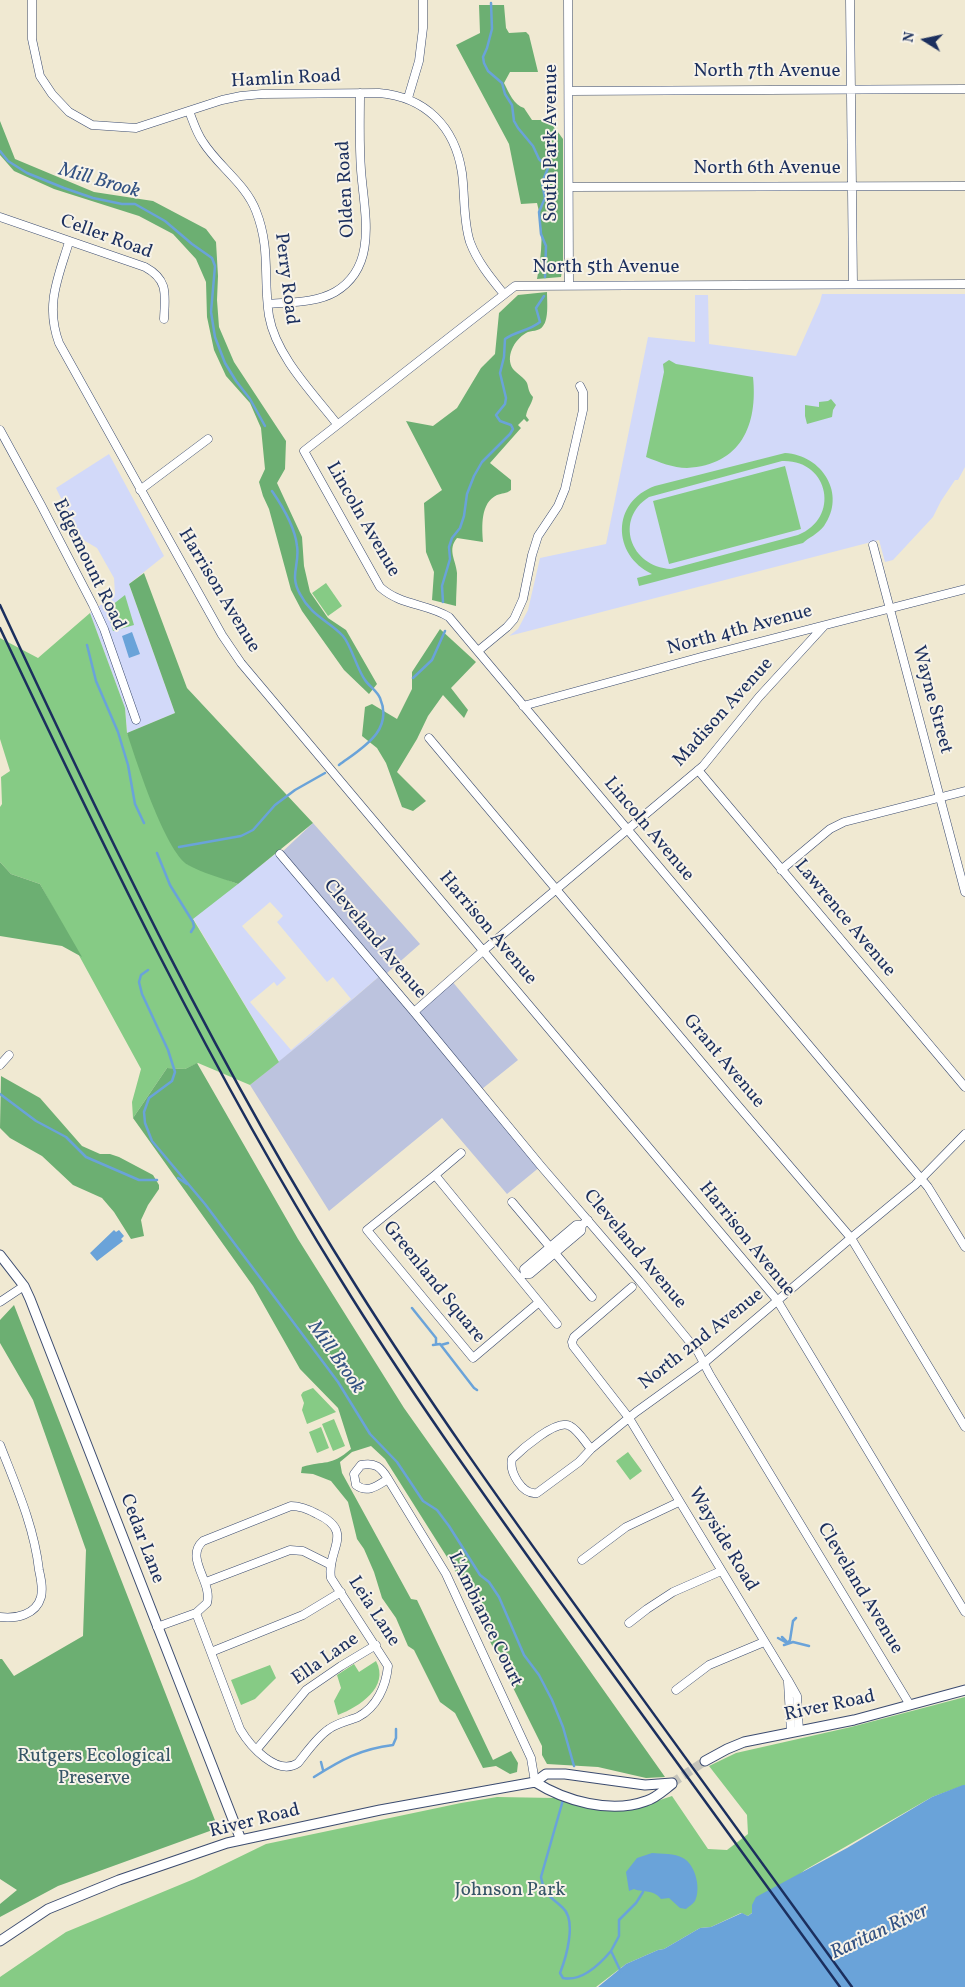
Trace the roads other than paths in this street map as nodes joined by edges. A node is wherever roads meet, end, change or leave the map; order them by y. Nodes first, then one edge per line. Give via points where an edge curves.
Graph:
1 (32, 0) edge
2 (423, 0) edge
3 (568, 0) edge
4 (850, 0) edge
5 (852, 89) junction
6 (569, 90) junction
7 (965, 90) edge
8 (360, 94) junction
9 (408, 98) junction
10 (189, 111) junction
11 (852, 186) junction
12 (965, 186) edge
13 (569, 187) junction
14 (0, 217) edge
15 (69, 242) junction
16 (852, 284) junction
17 (965, 284) edge
18 (569, 285) junction
19 (502, 294) junction
20 (268, 304) junction
21 (164, 319) dead end
22 (580, 386) dead end
23 (337, 424) junction
24 (0, 430) edge
25 (208, 439) dead end
26 (304, 451) joint
27 (140, 490) junction
28 (873, 544) dead end
29 (965, 589) edge
30 (890, 609) junction
31 (824, 626) junction
32 (478, 651) junction
33 (524, 706) junction
34 (136, 720) dead end
35 (430, 738) dead end
36 (698, 770) junction
37 (965, 791) edge
38 (940, 798) junction
39 (627, 830) junction
40 (280, 854) dead end
41 (782, 870) junction
42 (556, 889) junction
43 (965, 892) edge
44 (484, 950) junction
45 (414, 1012) junction
46 (9, 1055) dead end
47 (0, 1065) edge
48 (965, 1087) edge
49 (965, 1134) edge
50 (461, 1153) dead end
51 (435, 1175) junction
52 (921, 1179) junction
53 (512, 1202) dead end
54 (585, 1222) junction
55 (851, 1238) junction
56 (965, 1247) edge
57 (553, 1250) junction
58 (0, 1255) edge
59 (523, 1276) junction
60 (24, 1286) junction
61 (632, 1287) dead end
62 (592, 1297) dead end
63 (777, 1300) junction
64 (0, 1302) edge
65 (538, 1303) junction
66 (557, 1324) dead end
67 (704, 1363) junction
68 (629, 1418) junction
69 (965, 1427) edge
70 (0, 1446) edge
71 (591, 1449) junction
72 (388, 1479) dead end
73 (679, 1502) junction
74 (582, 1560) dead end
75 (329, 1564) junction
76 (721, 1571) junction
77 (206, 1582) junction
78 (341, 1592) junction
79 (965, 1612) edge
80 (196, 1613) junction
81 (0, 1617) edge
82 (629, 1623) dead end
83 (157, 1627) junction
84 (764, 1642) junction
85 (376, 1645) junction
86 (211, 1652) junction
87 (676, 1690) dead end
88 (965, 1690) edge
89 (910, 1706) junction
90 (795, 1731) junction
91 (257, 1749) junction
92 (705, 1761) tunnel mouth
93 (534, 1782) junction
94 (241, 1840) junction
95 (0, 1941) edge

1 - 10 street, Hamlin Road via 32,38 40,76 69,112 92,125 136,128
2 - 9 street via 419,61
3 - 6 street, South Park Avenue
4 - 5 street
5 - 6 street, North 7th Avenue
5 - 7 street, North 7th Avenue
5 - 11 street
6 - 13 street, South Park Avenue
8 - 9 street, Hamlin Road via 395,94
8 - 10 street, Hamlin Road via 241,96
8 - 20 street, Olden Road via 360,154 367,230 360,266 334,293 314,300
9 - 19 street, Hamlin Road via 432,114 450,136 462,172 469,240 480,263
10 - 20 street, Perry Road via 203,143 256,209 267,253
11 - 12 street, North 6th Avenue
11 - 13 street, North 6th Avenue
11 - 16 street
13 - 18 street, South Park Avenue
14 - 15 street, Celler Road
15 - 21 street, Celler Road via 145,267 160,277 165,294
15 - 27 street, Harrison Avenue via 53,294 55,331
16 - 17 street, North 5th Avenue
16 - 18 street, North 5th Avenue
18 - 19 street, North 5th Avenue via 515,286
19 - 23 street, North 5th Avenue
20 - 23 street, Perry Road via 273,330 288,360
22 - 32 street via 584,410 565,489 538,536 524,599 507,627
23 - 26 street, North 5th Avenue
24 - 34 street, Edgemount Road via 93,604
25 - 27 street
26 - 32 street, Lincoln Avenue via 380,588 398,600 438,611 449,618
27 - 44 street, Harrison Avenue via 222,635 242,663
28 - 30 street, Wayne Street
29 - 30 street, North 4th Avenue
30 - 31 street, North 4th Avenue
30 - 38 street, Wayne Street
31 - 33 street, North 4th Avenue
31 - 36 street, Madison Avenue
32 - 33 street, Lincoln Avenue
33 - 39 street, Lincoln Avenue
35 - 42 street, Grant Avenue
36 - 39 street, Madison Avenue
36 - 41 street, Lawrence Avenue
37 - 38 street
38 - 41 street via 844,822 830,829
38 - 43 street, Wayne Street
39 - 42 street, Madison Avenue
39 - 52 street, Lincoln Avenue
40 - 45 street, Cleveland Avenue
41 - 48 street, Lawrence Avenue
42 - 44 street, Madison Avenue
42 - 55 street, Grant Avenue
44 - 45 street, Madison Avenue
44 - 63 street, Harrison Avenue
45 - 54 street, Cleveland Avenue
46 - 47 street
49 - 52 street, North 2nd Avenue
50 - 51 street, Greenland Square
51 - 59 street
51 - 65 street, Greenland Square via 367,1230 473,1358
52 - 55 street, North 2nd Avenue
52 - 56 street, Lincoln Avenue
53 - 57 street
54 - 57 street via 576,1225
54 - 67 street, Cleveland Avenue via 651,1294
55 - 63 street, North 2nd Avenue
55 - 69 street, Grant Avenue
57 - 59 street via 524,1269
57 - 62 street
58 - 60 street, Cedar Lane
59 - 65 street
60 - 64 street
60 - 83 street, Cedar Lane
61 - 68 street, Wayside Road via 572,1342
63 - 67 street, North 2nd Avenue
63 - 79 street, Harrison Avenue
65 - 66 street
67 - 68 street, North 2nd Avenue
67 - 89 street, Cleveland Avenue
68 - 71 street, North 2nd Avenue
68 - 73 street, Wayside Road
70 - 81 street via 34,1536 42,1590 39,1602 30,1612 16,1617
71 - 71 street, North 2nd Avenue via 572,1427 567,1424 555,1426 512,1459 511,1469 528,1493 537,1493
72 - 93 street, L'Ambiance Court via 446,1574 532,1758
73 - 74 street via 626,1527
73 - 76 street, Wayside Road
75 - 77 street via 302,1551 290,1550
75 - 77 street, Leia Lane via 338,1539 332,1524 304,1507 291,1506 200,1544 196,1558
75 - 78 street, Leia Lane via 331,1578
76 - 82 street via 674,1592 646,1608
76 - 84 street, Wayside Road
77 - 80 street, Leia Lane via 209,1592 207,1603
78 - 85 street, Leia Lane
78 - 86 street via 303,1616
80 - 83 street
80 - 86 street, Leia Lane
83 - 94 street, Cedar Lane
84 - 87 street via 709,1665
84 - 90 street, Wayside Road via 797,1696
85 - 91 street, Ella Lane via 306,1690
85 - 91 street, Leia Lane via 388,1666 386,1680 376,1701 360,1716 328,1729 292,1767 276,1766
86 - 91 street, Leia Lane via 240,1728
88 - 89 street, River Road
89 - 90 street, River Road
90 - 92 street, River Road via 744,1742
93 - 93 street, River Road via 551,1792 581,1801 622,1806 648,1801 672,1783 645,1785 565,1774 546,1774
93 - 94 street, River Road
94 - 95 street, River Road via 119,1880 48,1909

